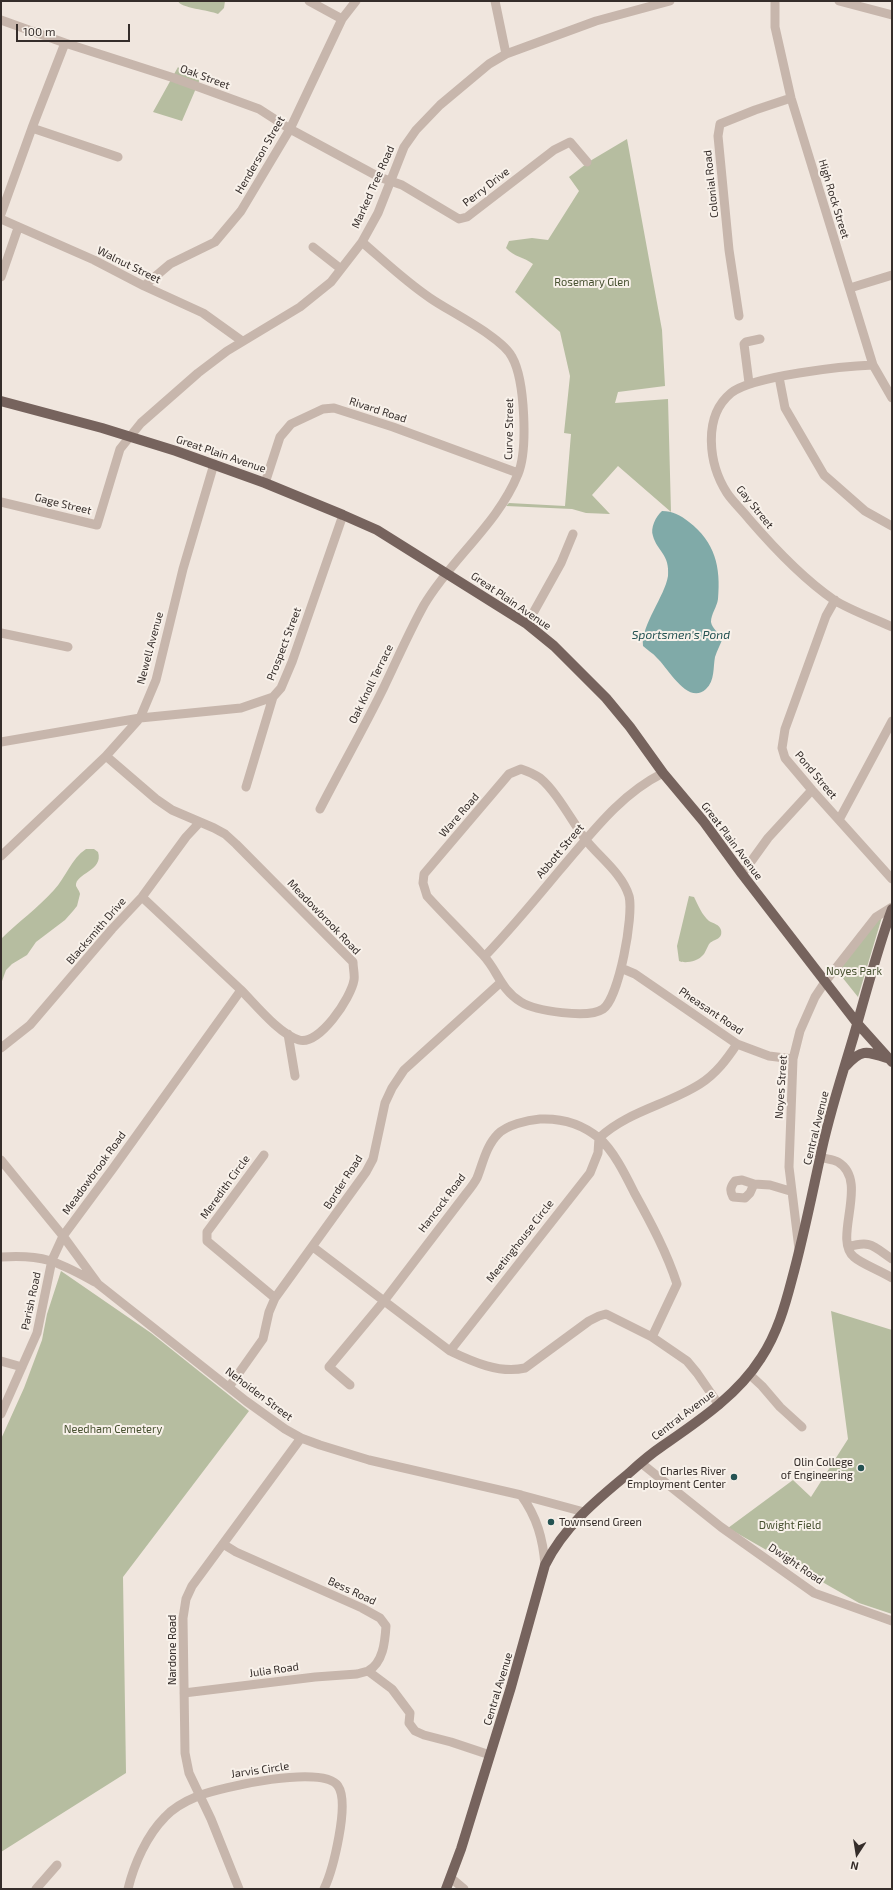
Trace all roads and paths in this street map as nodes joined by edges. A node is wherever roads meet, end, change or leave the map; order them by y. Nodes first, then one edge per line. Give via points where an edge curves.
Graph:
1 (309, 1) edge
2 (356, 1) edge
3 (495, 1) edge
4 (670, 1) edge
5 (775, 1) edge
6 (839, 1) edge
7 (652, 3) edge
8 (856, 3) edge
9 (892, 15) edge
10 (1, 20) edge
11 (342, 20) junction
12 (65, 43) junction
13 (506, 54) junction
14 (791, 98) junction
15 (32, 128) junction
16 (290, 129) junction
17 (118, 157) dead end
18 (586, 162) dead end
19 (389, 181) junction
20 (1, 214) edge
21 (1, 219) edge
22 (18, 228) junction
23 (362, 242) junction
24 (313, 247) dead end
25 (342, 269) junction
26 (892, 275) edge
27 (1, 277) edge
28 (144, 286) junction
29 (850, 288) junction
30 (739, 316) dead end
31 (760, 339) dead end
32 (242, 341) junction
33 (873, 365) junction
34 (779, 377) junction
35 (749, 383) junction
36 (892, 398) edge
37 (1, 401) edge
38 (130, 437) junction
39 (214, 464) junction
40 (518, 473) junction
41 (266, 483) junction
42 (1, 502) edge
43 (343, 515) junction
44 (892, 526) edge
45 (573, 534) dead end
46 (447, 573) junction
47 (835, 600) junction
48 (527, 624) junction
49 (891, 625) edge
50 (1, 633) edge
51 (68, 647) dead end
52 (273, 697) junction
53 (140, 718) junction
54 (892, 721) edge
55 (1, 742) edge
56 (106, 756) junction
57 (663, 773) junction
58 (246, 787) dead end
59 (812, 790) junction
60 (320, 809) dead end
61 (839, 820) junction
62 (200, 822) junction
63 (586, 839) junction
64 (1, 856) edge
65 (742, 874) junction
66 (892, 879) edge
67 (142, 896) junction
68 (892, 908) edge
69 (485, 956) junction
70 (621, 968) junction
71 (825, 982) junction
72 (500, 983) junction
73 (241, 990) junction
74 (857, 1023) junction
75 (288, 1034) junction
76 (737, 1044) junction
77 (1, 1048) edge
78 (793, 1060) junction
79 (890, 1060) edge
80 (844, 1068) junction
81 (295, 1076) dead end
82 (599, 1138) junction
83 (264, 1155) dead end
84 (820, 1157) junction
85 (1, 1160) edge
86 (754, 1184) dead end
87 (790, 1191) junction
88 (63, 1236) junction
89 (313, 1247) junction
90 (848, 1247) junction
91 (799, 1253) junction
92 (1, 1257) edge
93 (892, 1259) edge
94 (52, 1260) junction
95 (892, 1278) edge
96 (98, 1284) junction
97 (275, 1298) junction
98 (384, 1301) junction
99 (652, 1337) junction
100 (450, 1351) junction
101 (1, 1361) edge
102 (22, 1367) junction
103 (749, 1374) junction
104 (350, 1385) dead end
105 (229, 1387) junction
106 (719, 1404) junction
107 (1, 1414) edge
108 (802, 1427) dead end
109 (301, 1438) junction
110 (641, 1463) junction
111 (521, 1495) junction
112 (584, 1512) junction
113 (223, 1544) junction
114 (545, 1565) junction
115 (892, 1621) edge
116 (368, 1671) junction
117 (184, 1693) junction
118 (490, 1755) junction
119 (199, 1796) junction
120 (57, 1865) dead end
121 (451, 1878) junction
122 (36, 1889) edge
123 (128, 1889) edge
124 (239, 1889) edge
125 (324, 1889) edge
126 (446, 1889) edge
127 (464, 1889) edge

1 - 11 street
2 - 11 street, Henderson Street
3 - 13 street
4 - 7 street, Marked Tree Road
5 - 14 street, High Rock Street via 775,27
6 - 8 street
7 - 13 street, Marked Tree Road
8 - 9 street
10 - 12 street, Oak Street
11 - 16 street, Henderson Street
12 - 15 street
12 - 16 street, Oak Street via 259,109
13 - 19 street, Marked Tree Road via 462,85 416,130 404,146
14 - 29 street, High Rock Street
14 - 30 street, Colonial Road via 720,124 718,136 728,243
15 - 17 street
15 - 20 street
16 - 19 street, Oak Street
16 - 28 street, Henderson Street via 241,211 215,242 170,264
18 - 19 street, Perry Drive via 570,142 567,142 467,217 459,219 416,192 397,182
19 - 23 street, Marked Tree Road via 378,213
21 - 22 street, Walnut Street
22 - 27 street
22 - 28 street, Walnut Street via 94,260
23 - 25 street, Marked Tree Road
23 - 40 street, Curve Street via 429,298 500,343 512,357 521,387 524,422 522,460
24 - 25 street
25 - 32 street, Marked Tree Road via 312,299
26 - 29 street
28 - 32 street, Walnut Street via 203,313
29 - 33 street, High Rock Street
31 - 35 street via 744,344
32 - 38 street, Marked Tree Road via 192,378 141,423
33 - 34 street, Gay Street
33 - 36 street, High Rock Street
34 - 35 street, Gay Street
34 - 44 street via 785,408 824,475 865,511
35 - 47 street, Gay Street via 730,393 718,408 710,443 719,475 727,493 773,547
37 - 38 main road, Great Plain Avenue
38 - 39 main road, Great Plain Avenue
38 - 42 street, Gage Street via 120,450 97,525
39 - 41 main road, Great Plain Avenue
39 - 53 street, Newell Avenue via 183,569 156,680
40 - 41 street, Rivard Road via 393,427 334,408 323,408 291,424 280,437
40 - 46 street, Curve Street via 506,499
41 - 43 main road, Great Plain Avenue
43 - 46 main road, Great Plain Avenue via 377,530
43 - 52 street, Prospect Street via 292,662 281,688
45 - 48 street via 561,563
46 - 48 main road, Great Plain Avenue
46 - 60 street, Oak Knoll Terrace via 424,605 384,688
47 - 49 street, Gay Street
47 - 59 street, Pond Street via 826,616 785,729 782,748 785,758
48 - 57 main road, Great Plain Avenue via 554,646 598,689 630,727
50 - 51 street
52 - 53 street, Prospect Street via 241,708
52 - 58 street
53 - 55 street, Prospect Street
53 - 56 street, Newell Avenue
54 - 61 street
56 - 62 street, Meadowbrook Road via 156,799 172,810
56 - 64 street, Newell Avenue
57 - 63 street, Abbott Street via 645,782 624,798
57 - 65 main road, Great Plain Avenue via 704,822
59 - 61 street, Pond Street
59 - 65 street via 768,838
61 - 66 street, Pond Street
62 - 67 street, Blacksmith Drive
62 - 75 street, Meadowbrook Road via 225,834 236,844 353,962 354,980 351,989 323,1031 307,1040 299,1040
63 - 69 street, Abbott Street
63 - 69 street, Ware Road via 540,778 521,769 509,774 424,874 423,883 427,896
63 - 70 street, Ware Road via 623,882 629,896 631,921
65 - 71 main road, Great Plain Avenue
67 - 73 street
67 - 77 street, Blacksmith Drive via 30,1025
68 - 71 street, Noyes Street via 876,917
68 - 74 main road, Central Avenue
69 - 72 street, Ware Road
70 - 72 street, Ware Road via 611,999 605,1008 589,1013 572,1014 529,1006
70 - 76 street, Pheasant Road via 635,974
71 - 74 main road, Great Plain Avenue
71 - 78 street, Noyes Street via 815,997 803,1025
72 - 89 street, Border Road via 404,1070 384,1103 373,1159
73 - 75 street, Meadowbrook Road
73 - 88 street, Meadowbrook Road
74 - 79 main road, Great Plain Avenue
74 - 80 main road, Central Avenue
75 - 81 street
76 - 78 street, Pheasant Road via 769,1056
76 - 82 street via 720,1067 701,1084 631,1115
78 - 87 street, Noyes Street
79 - 80 main road via 870,1053 861,1053
80 - 84 main road, Central Avenue
82 - 98 street, Hancock Road via 570,1122 552,1118 530,1120 498,1134 489,1146 476,1180
82 - 99 street via 622,1168 673,1270 677,1284
82 - 100 street, Meetinghouse Circle via 598,1153 590,1173
83 - 97 street, Meredith Circle via 207,1232 207,1241
84 - 90 street via 838,1162 844,1168 852,1186 846,1230
84 - 91 main road, Central Avenue
85 - 88 street, Nehoiden Street
86 - 87 street via 770,1185
87 - 91 street, Noyes Street
88 - 94 street, Parish Road
88 - 96 street, Nehoiden Street
89 - 97 street, Border Road
89 - 98 street
90 - 93 street via 861,1243 868,1244
90 - 95 street via 853,1257
91 - 103 main road, Central Avenue via 786,1304 776,1329 762,1358
92 - 94 street via 23,1255
94 - 96 street
94 - 102 street, Parish Road via 39,1327
96 - 105 street, Nehoiden Street
97 - 105 street, Border Road via 269,1312 266,1333 260,1345
98 - 100 street
98 - 104 street, Hancock Road via 329,1367
99 - 100 street via 606,1314 589,1321 525,1368 513,1371 481,1364
99 - 106 street via 687,1362
101 - 102 street
102 - 107 street, Parish Road
103 - 106 main road, Central Avenue
103 - 108 street
105 - 109 street, Nehoiden Street via 271,1420
106 - 110 main road, Central Avenue
109 - 111 street, Nehoiden Street via 369,1460
109 - 113 street, Nardone Road
110 - 112 main road, Central Avenue
110 - 115 street, Dwight Road via 721,1527 814,1593
111 - 112 street, Nehoiden Street
111 - 114 street via 530,1508 540,1532
112 - 114 main road, Central Avenue via 562,1537
113 - 116 street, Bess Road via 380,1618 386,1626 385,1639 380,1656 374,1667
113 - 117 street, Nardone Road via 192,1586 186,1599 183,1618
114 - 118 main road, Central Avenue
116 - 117 street, Julia Road
116 - 118 street via 392,1690 410,1712 409,1723 415,1730 435,1739
117 - 119 street, Nardone Road via 185,1753 189,1773
118 - 121 main road, Central Avenue
119 - 123 street, Jarvis Circle via 179,1806 165,1817 149,1838
119 - 124 street, Nardone Road
119 - 125 street, Jarvis Circle via 234,1785 298,1777 321,1776 333,1780 339,1787 342,1798 341,1823 331,1873
120 - 122 street
121 - 126 main road, Central Avenue
121 - 127 street

